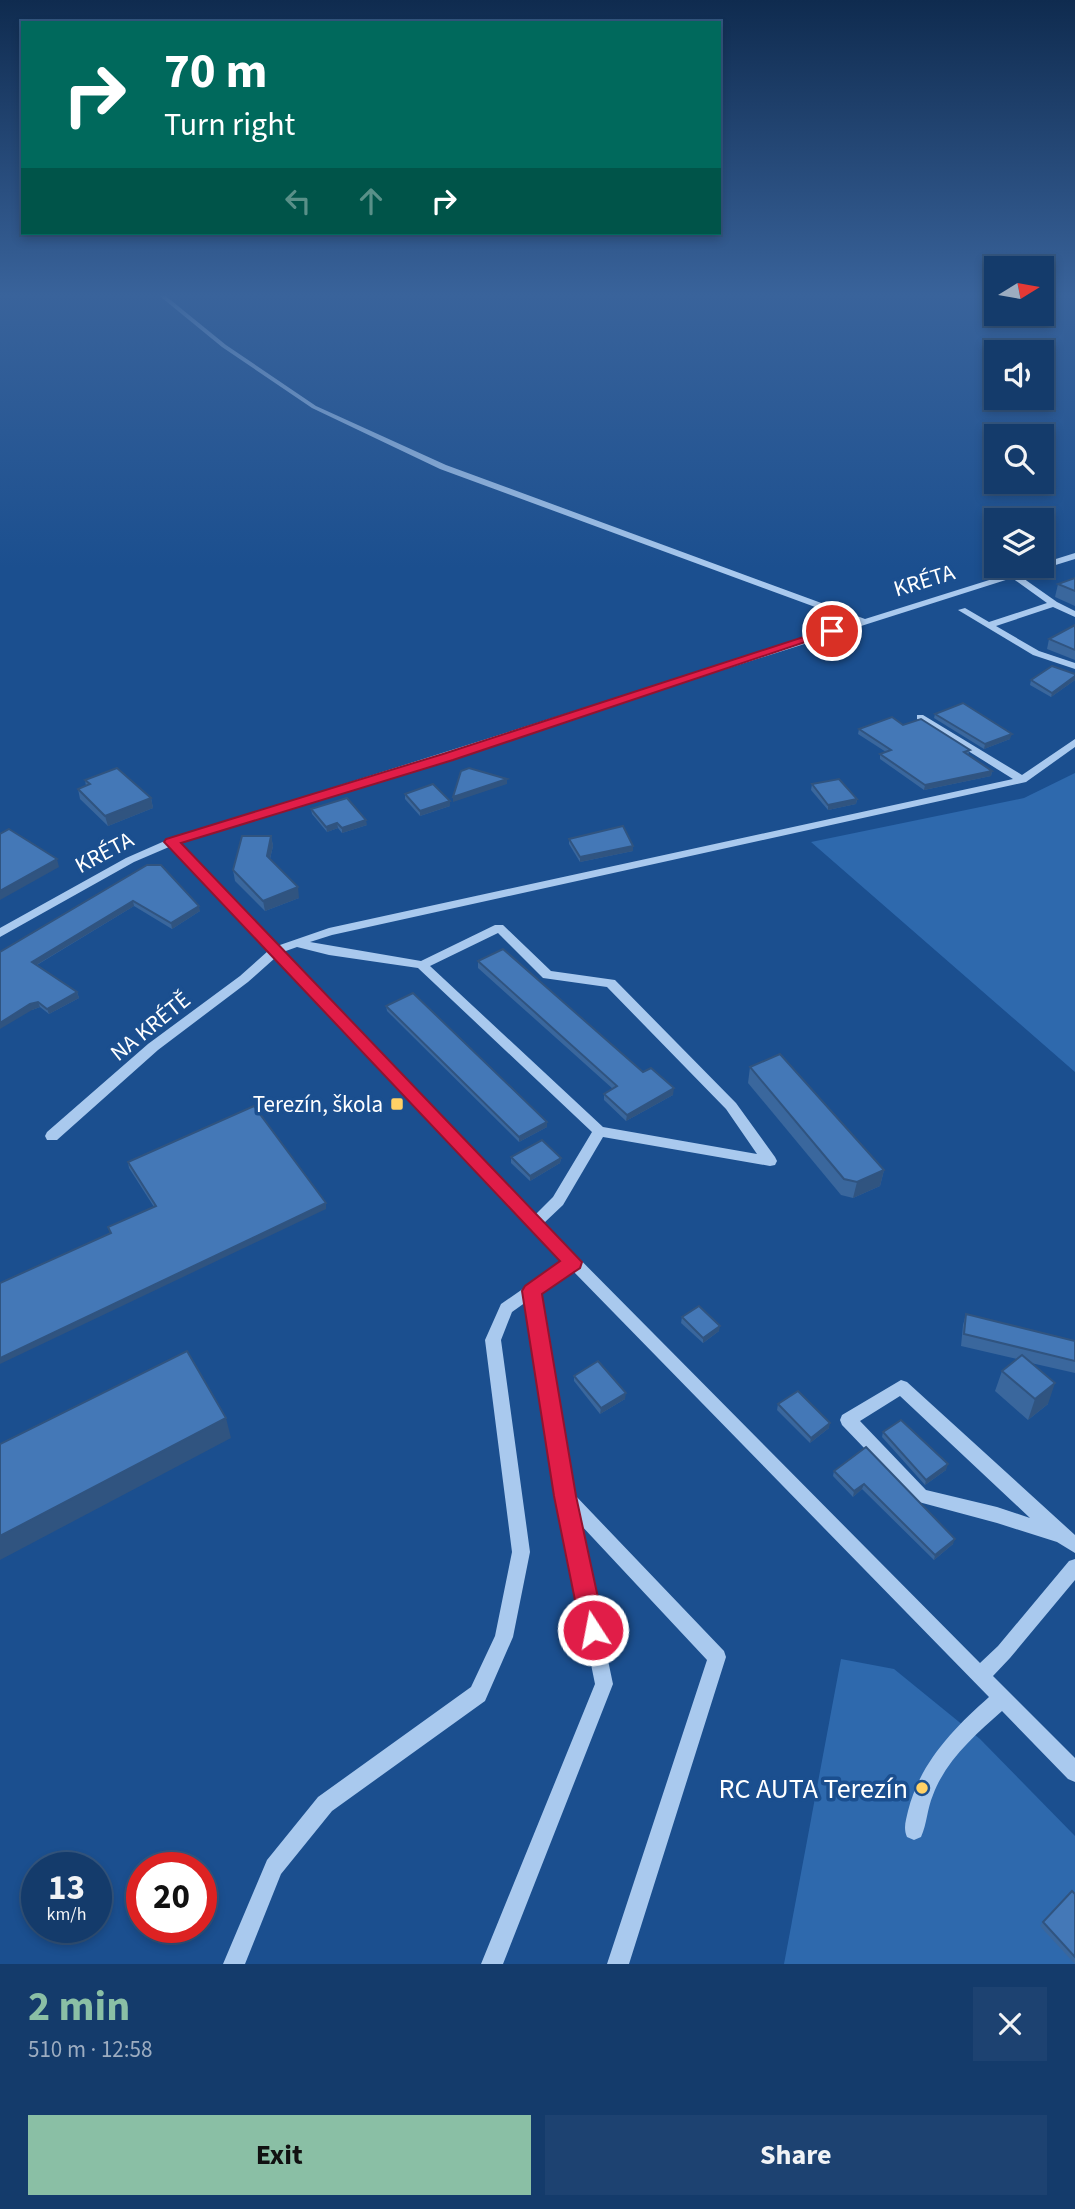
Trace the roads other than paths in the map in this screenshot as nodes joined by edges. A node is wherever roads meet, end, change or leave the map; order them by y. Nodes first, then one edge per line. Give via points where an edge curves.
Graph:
1 (281, 385) edge
2 (1075, 556) edge
3 (1054, 562) edge
4 (1003, 578) edge
5 (1017, 578) edge
6 (1054, 604) junction
7 (962, 610) dead end
8 (1075, 614) edge
9 (862, 621) junction
10 (989, 625) junction
11 (1075, 666) edge
12 (920, 717) edge
13 (1075, 742) edge
14 (1022, 780) junction
15 (171, 842) junction
16 (0, 933) edge
17 (296, 943) junction
18 (276, 950) junction
19 (422, 965) junction
20 (599, 1131) junction
21 (51, 1136) dead end
22 (535, 1223) junction
23 (573, 1262) junction
24 (532, 1291) junction
25 (565, 1496) junction
26 (1068, 1541) edge
27 (1075, 1567) edge
28 (980, 1676) junction
29 (1002, 1698) junction
30 (1075, 1772) edge
31 (914, 1830) dead end
32 (234, 1964) edge
33 (492, 1964) edge
34 (618, 1964) edge

1 - 9 street via 314,407 443,467
2 - 3 street, KRÉTA
4 - 9 street, KRÉTA
5 - 6 street
6 - 8 street
6 - 10 street
7 - 10 street
9 - 15 street, KRÉTA
10 - 11 street via 1035,653
12 - 14 street
13 - 14 street
14 - 17 street via 528,887
15 - 16 street, KRÉTA via 130,859
15 - 18 street
17 - 18 street
17 - 19 street
18 - 21 street, NA KRÉTĚ via 153,1047
18 - 22 street
19 - 20 street
19 - 20 street via 499,928 547,975 611,984 731,1106 769,1161
20 - 22 street via 558,1201
22 - 23 street
23 - 24 street
23 - 28 street
24 - 25 street
24 - 32 street via 506,1308 493,1340 521,1552 504,1637 478,1694 325,1804 274,1867
25 - 33 street via 604,1684
25 - 34 street via 717,1657
26 - 26 street via 998,1515 921,1496 848,1420 901,1387
27 - 28 street
28 - 29 street
29 - 30 street
29 - 31 street via 940,1760 924,1790

